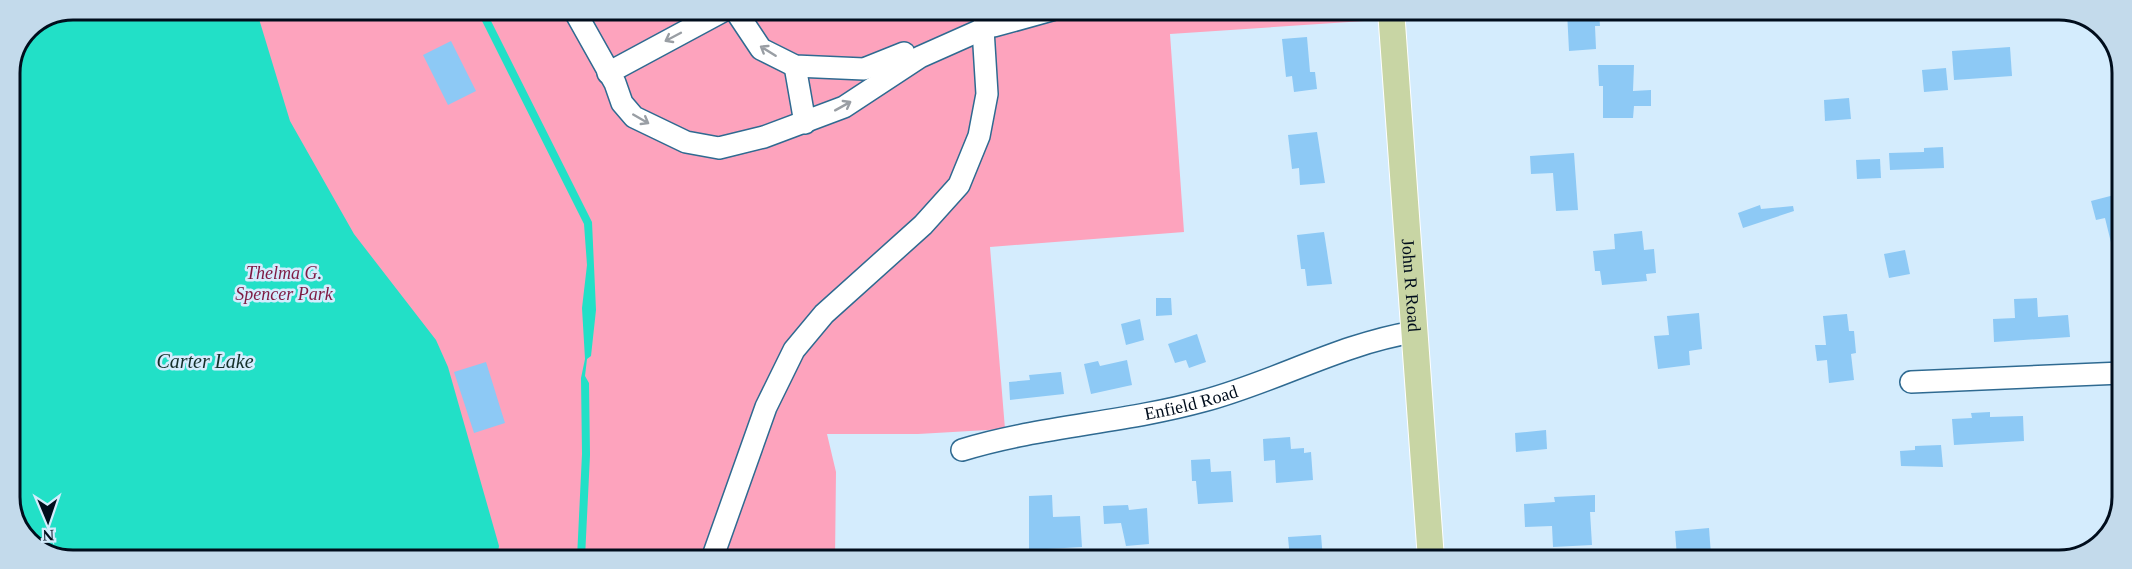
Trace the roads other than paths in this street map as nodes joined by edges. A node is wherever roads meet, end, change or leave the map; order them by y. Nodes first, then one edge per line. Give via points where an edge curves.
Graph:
1 (580, 20) edge
2 (706, 20) edge
3 (742, 20) edge
4 (983, 20) edge
5 (983, 20) edge
6 (985, 20) edge
7 (1391, 20) edge
8 (795, 66) junction
9 (608, 73) junction
10 (805, 123) junction
11 (1414, 332) junction
12 (2112, 374) edge
13 (1911, 381) dead end
14 (962, 450) dead end
15 (715, 550) edge
16 (1430, 550) edge

1 - 9 street
2 -> 9 street
8 -> 3 street via 761,49
4 - 8 street via 864,69
10 -> 5 street via 844,107
6 - 15 street via 987,94 979,136 959,185 923,225 824,314 794,350 766,407
7 - 11 main road, John R Road
8 - 10 street
9 -> 10 street via 622,103 634,117 686,142 719,148
11 - 14 street, Enfield Road via 1364,342 1204,401 1018,435
11 - 16 main road, John R Road
12 - 13 street

